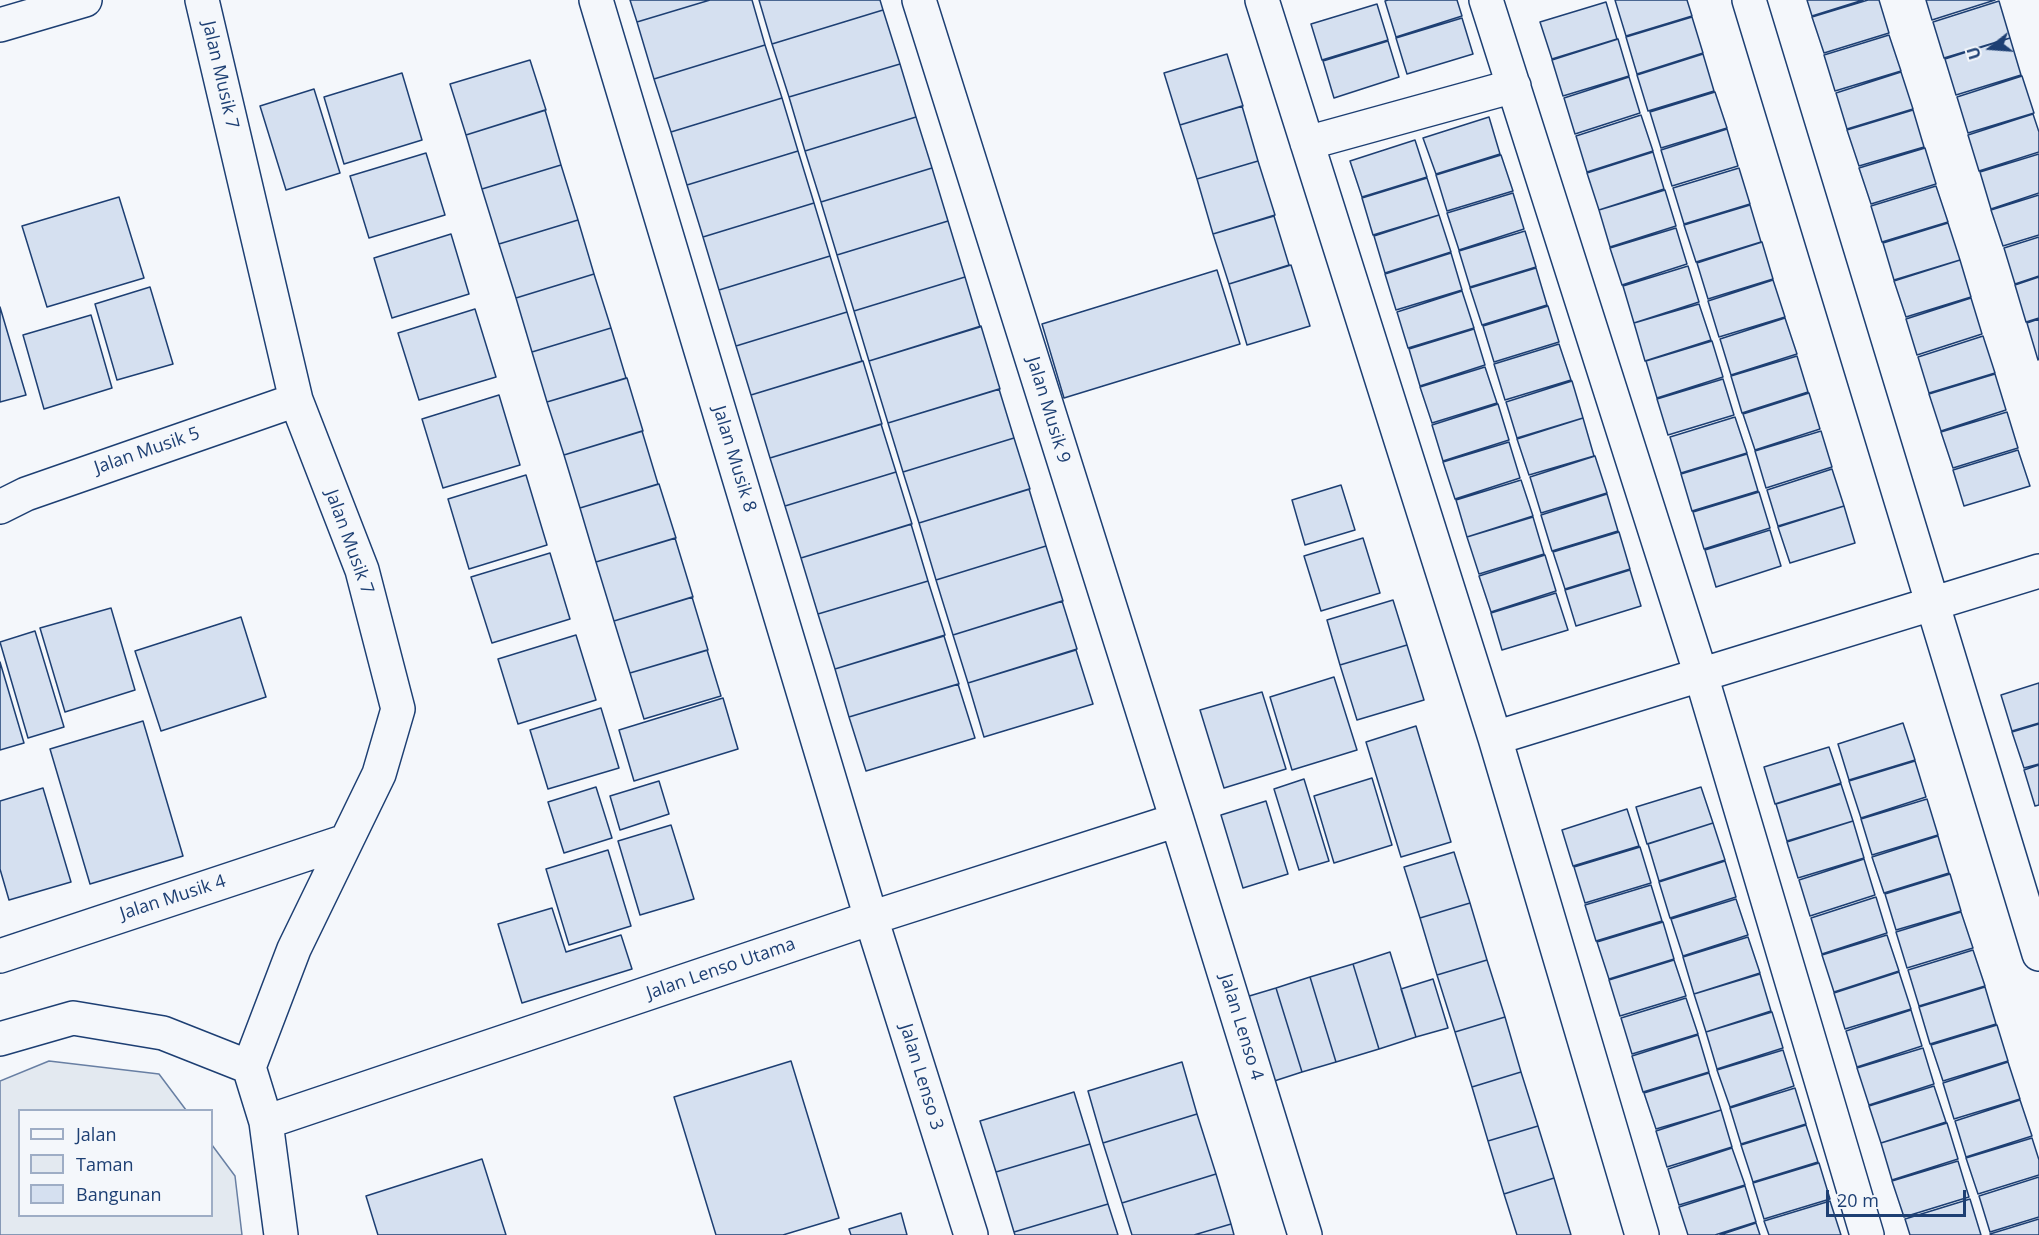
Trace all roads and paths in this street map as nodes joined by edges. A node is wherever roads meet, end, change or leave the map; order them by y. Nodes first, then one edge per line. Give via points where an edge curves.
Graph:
1 (85, 0) edge
2 (202, 0) edge
3 (596, 0) edge
4 (919, 0) edge
5 (1262, 0) edge
6 (1486, 0) edge
7 (1749, 0) edge
8 (0, 25) edge
9 (1514, 86) junction
10 (1307, 143) junction
11 (296, 400) junction
12 (9, 497) edge
13 (2039, 571) edge
14 (1931, 604) junction
15 (1701, 675) junction
16 (1495, 738) junction
17 (1177, 820) junction
18 (346, 841) junction
19 (871, 918) junction
20 (2039, 954) edge
21 (0, 956) edge
22 (0, 1039) edge
23 (249, 1067) junction
24 (266, 1122) junction
25 (281, 1235) edge
26 (971, 1235) edge
27 (1305, 1235) edge
28 (1642, 1235) edge
29 (1867, 1235) edge

1 - 8 street
2 - 11 street, Jalan Musik 7
3 - 19 street, Jalan Musik 8
4 - 17 street, Jalan Musik 9
5 - 10 street
6 - 9 street
7 - 14 street
9 - 10 street
9 - 15 street
10 - 16 street
11 - 12 street, Jalan Musik 5
11 - 18 street, Jalan Musik 7 via 362,570 398,709 379,774
13 - 14 street
14 - 15 street
14 - 20 street
15 - 16 street
15 - 29 street
16 - 28 street
17 - 19 street, Jalan Lenso Utama
17 - 27 street, Jalan Lenso 4
18 - 21 street, Jalan Musik 4
18 - 23 street, Jalan Musik 7 via 294,949
19 - 24 street, Jalan Lenso Utama
19 - 26 street, Jalan Lenso 3
22 - 23 street via 73,1018 163,1033
23 - 24 street
24 - 25 street

